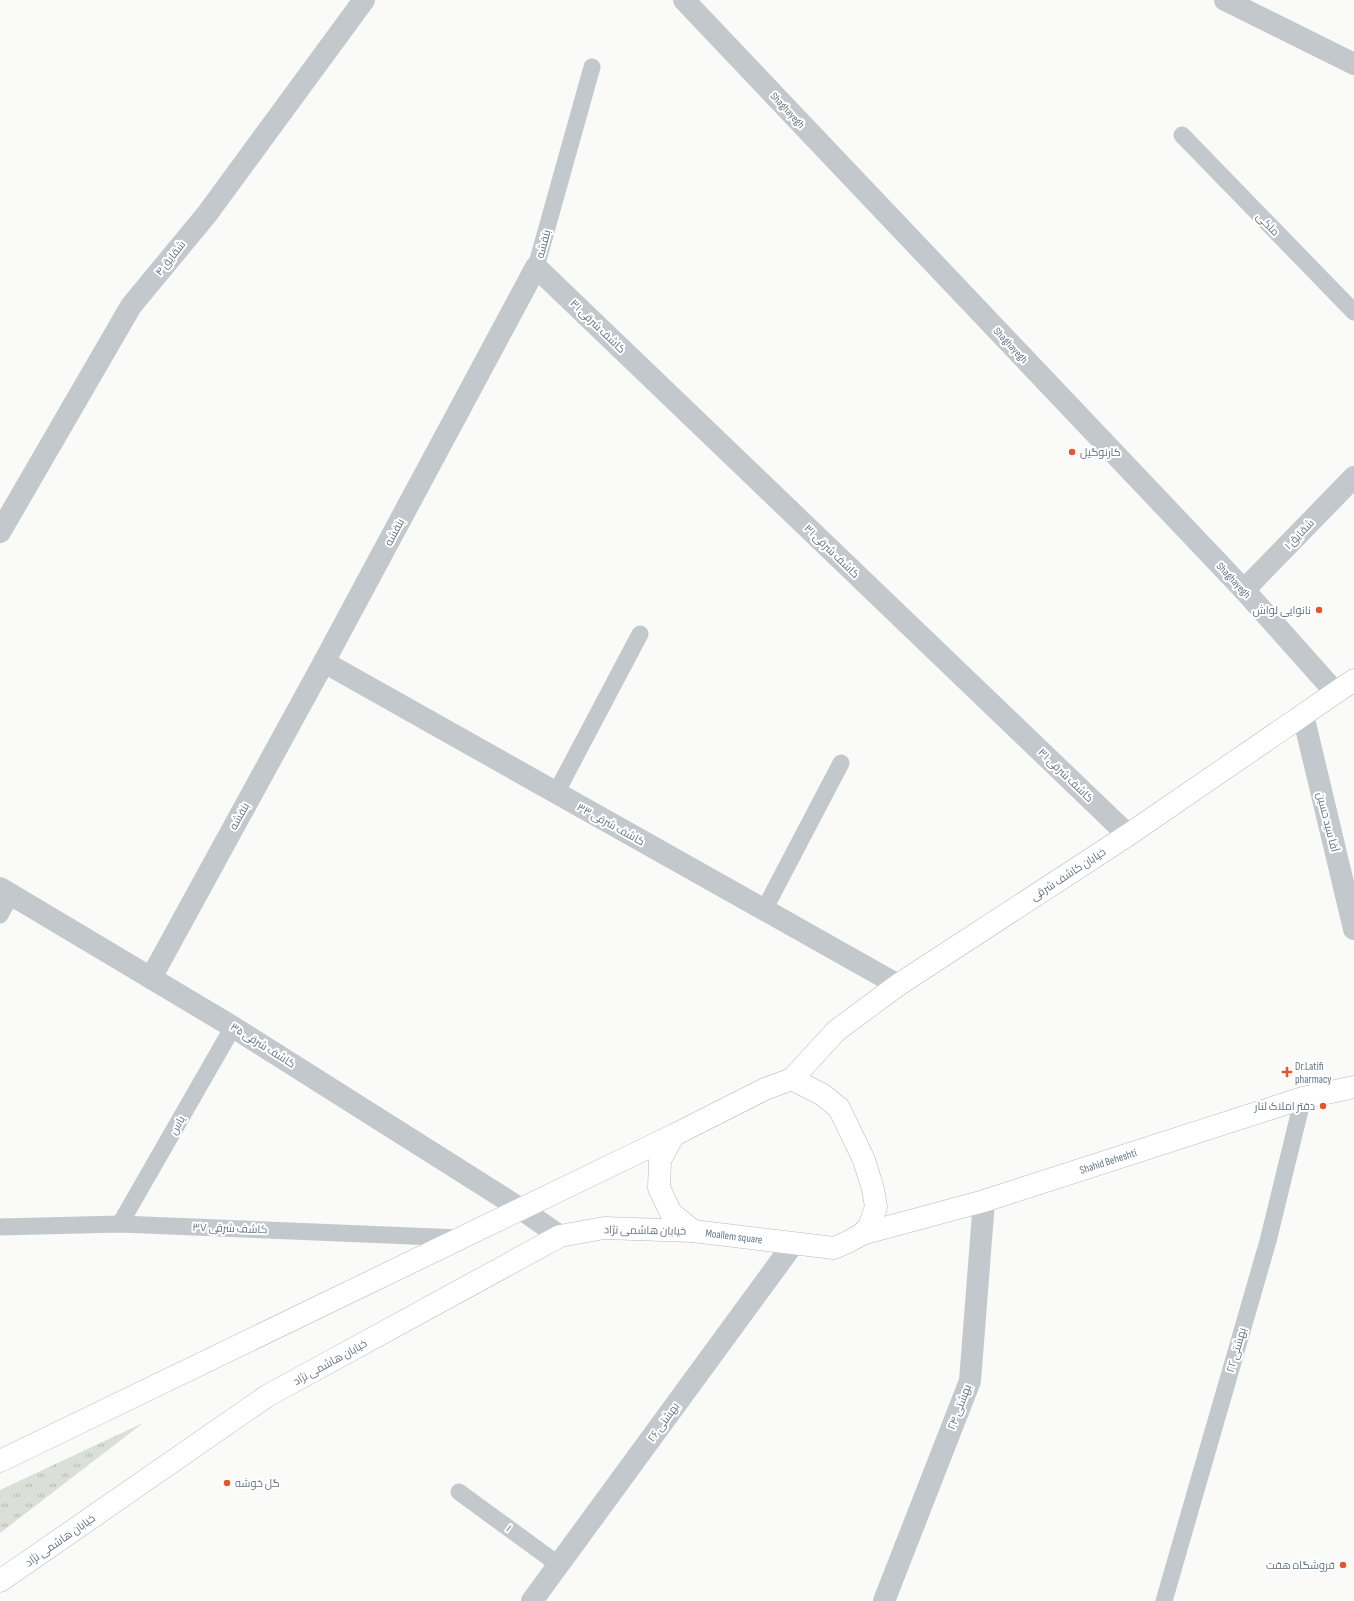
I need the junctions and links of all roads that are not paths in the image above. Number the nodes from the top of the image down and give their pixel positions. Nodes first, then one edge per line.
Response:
1 (364, 0) edge
2 (684, 0) edge
3 (1225, 0) edge
4 (1354, 64) edge
5 (592, 67) dead end
6 (1182, 135) dead end
7 (536, 267) junction
8 (1354, 312) edge
9 (1354, 477) edge
10 (0, 532) edge
11 (1244, 590) junction
12 (640, 634) dead end
13 (324, 662) junction
14 (1354, 680) edge
15 (1336, 692) junction
16 (1302, 715) junction
17 (841, 763) dead end
18 (556, 793) junction
19 (1128, 835) junction
20 (6, 892) edge
21 (764, 910) junction
22 (0, 915) edge
23 (1354, 929) edge
24 (151, 978) junction
25 (898, 985) junction
26 (233, 1027) junction
27 (792, 1079) junction
28 (1354, 1088) edge
29 (1302, 1098) junction
30 (674, 1134) junction
31 (984, 1201) junction
32 (521, 1209) junction
33 (120, 1224) junction
34 (0, 1227) edge
35 (693, 1231) junction
36 (862, 1234) junction
37 (560, 1236) junction
38 (460, 1238) junction
39 (794, 1243) junction
40 (0, 1461) edge
41 (459, 1492) dead end
42 (559, 1565) junction
43 (0, 1581) edge
44 (532, 1601) edge
45 (884, 1601) edge
46 (1164, 1601) edge

1 - 10 street, شقایق ۴
2 - 11 street, Shaghayegh
3 - 4 street
5 - 7 lane, بنفشه
6 - 8 lane, ملکی
7 - 13 street, بنفشه
7 - 19 street, کاشف شرقی ۳۱
9 - 11 street, شقایق ۱
11 - 15 street, Shaghayegh
12 - 18 lane
13 - 18 street, کاشف شرقی ۳۳
13 - 24 street, بنفشه
14 - 15 main road, خیابان کاشف شرقی
15 - 16 main road, خیابان کاشف شرقی
16 - 19 main road, خیابان کاشف شرقی
16 - 23 street, آقا سید حسین
17 - 21 lane
18 - 21 street, کاشف شرقی ۳۳
19 - 25 main road, خیابان کاشف شرقی
20 - 22 lane
20 - 24 street, کاشف شرقی ۳۵
21 - 25 street, کاشف شرقی ۳۳
24 - 26 street, کاشف شرقی ۳۵
25 - 27 main road, خیابان کاشف شرقی
26 - 32 street, کاشف شرقی ۳۵
26 - 33 lane, یاس
27 - 30 main road
27 - 36 main road, Moallem square
28 - 29 main road, Shahid Beheshti
29 - 31 main road, Shahid Beheshti
29 - 46 lane, بهشتی ۲۲
30 - 32 main road
30 - 35 main road, Moallem square
31 - 36 main road, Shahid Beheshti
31 - 45 street, بهشتی ۲۴
32 - 37 street, کاشف شرقی ۳۵
32 - 38 main road
33 - 34 lane, کاشف شرقی ۳۷
33 - 38 lane, کاشف شرقی ۳۷
35 - 37 main road, خیابان هاشمی نژاد
35 - 39 main road, Moallem square
36 - 39 main road, Moallem square
37 - 43 main road, خیابان هاشمی نژاد
38 - 40 main road
39 - 42 street, بهشتی ۲۶
41 - 42 lane, ۱
42 - 44 street, بهشتی ۲۶

